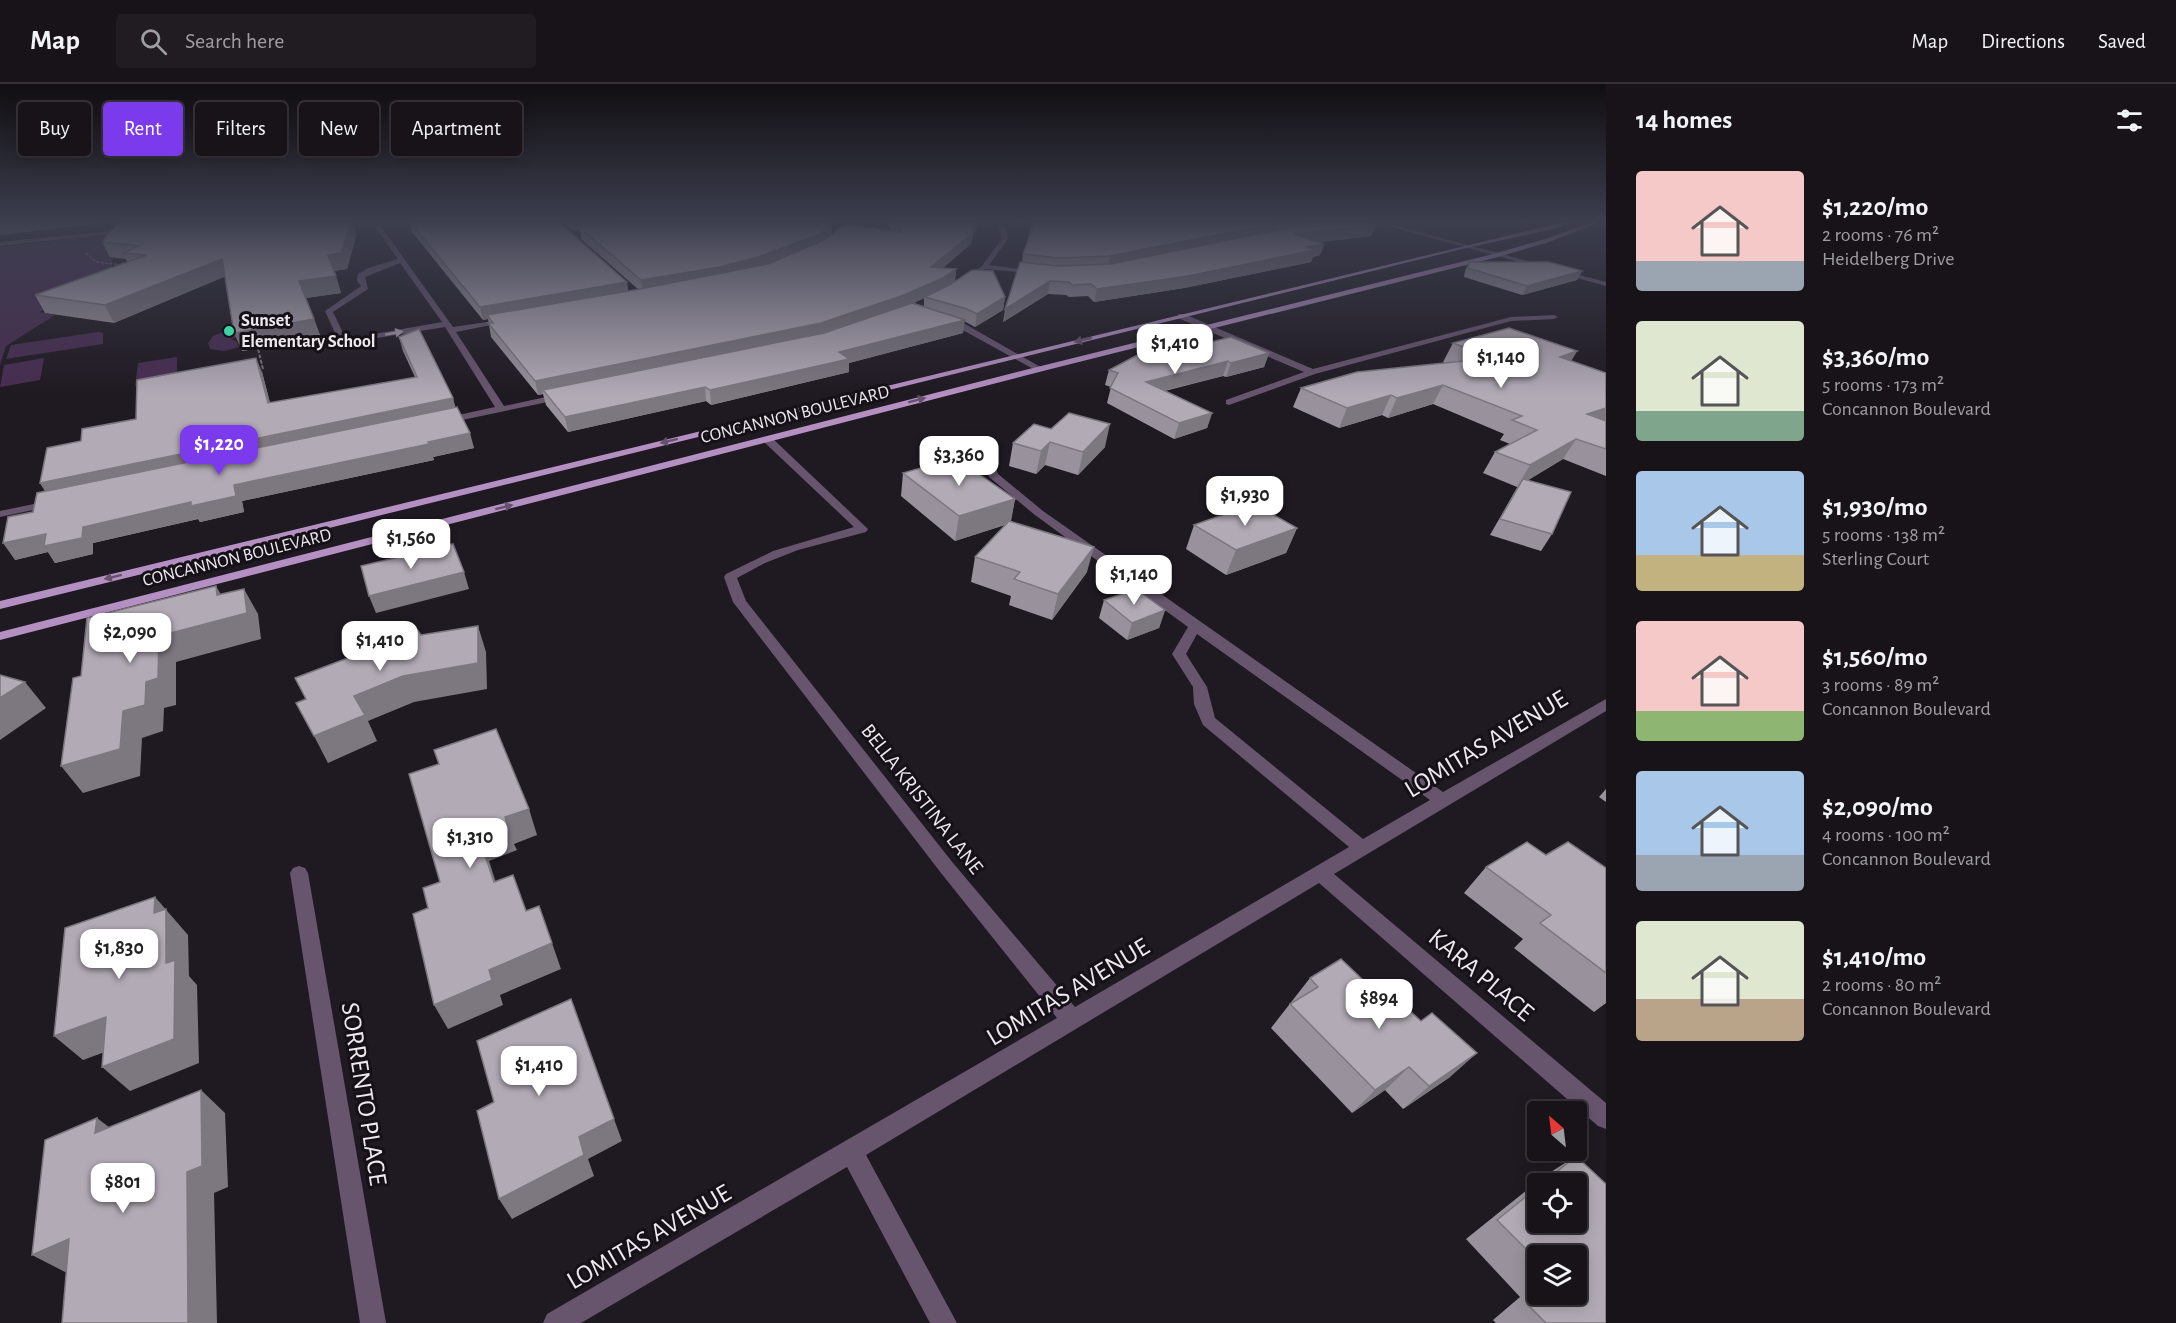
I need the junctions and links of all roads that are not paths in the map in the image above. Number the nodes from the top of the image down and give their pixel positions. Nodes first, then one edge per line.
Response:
1 (361, 280) edge
2 (416, 280) edge
3 (966, 280) edge
4 (1328, 280) edge
5 (1395, 280) edge
6 (1591, 280) edge
7 (1606, 284) edge
8 (954, 288) edge
9 (1181, 316) junction
10 (932, 317) edge
11 (1554, 317) dead end
12 (515, 319) edge
13 (448, 327) junction
14 (1209, 328) junction
15 (1016, 356) junction
16 (1040, 369) junction
17 (1312, 372) junction
18 (571, 394) edge
19 (1229, 402) dead end
20 (501, 409) junction
21 (432, 424) edge
22 (767, 439) junction
23 (991, 467) dead end
24 (58, 502) edge
25 (0, 514) edge
26 (0, 605) edge
27 (1195, 626) junction
28 (0, 636) edge
29 (1606, 704) edge
30 (1443, 801) junction
31 (1363, 849) junction
32 (299, 873) dead end
33 (1321, 874) junction
34 (1072, 1020) junction
35 (1606, 1118) edge
36 (851, 1151) junction
37 (373, 1323) edge
38 (556, 1323) edge
39 (944, 1323) edge

1 -> 13 street
2 - 13 street
3 - 8 street
4 - 9 main road, CONCANNON BOULEVARD
5 - 14 main road, CONCANNON BOULEVARD
6 - 7 street
9 - 14 street
9 -> 15 main road, CONCANNON BOULEVARD
10 - 15 street
11 - 17 street
12 - 13 street
13 - 20 street
14 - 16 main road, CONCANNON BOULEVARD
14 - 17 street
15 - 16 street
15 -> 26 main road, CONCANNON BOULEVARD
22 -> 16 main road, CONCANNON BOULEVARD
17 - 19 street
18 - 20 street
20 - 21 street
28 -> 22 main road, CONCANNON BOULEVARD
22 - 34 street, BELLA KRISTINA LANE
23 - 27 street
24 - 25 street
27 - 30 street
27 - 31 street
29 - 30 street, LOMITAS AVENUE
30 - 31 street, LOMITAS AVENUE
31 - 33 street, LOMITAS AVENUE
32 - 37 street, SORRENTO PLACE
33 - 34 street, LOMITAS AVENUE
33 - 35 street, KARA PLACE
34 - 36 street, LOMITAS AVENUE
36 - 38 street, LOMITAS AVENUE
36 - 39 street

